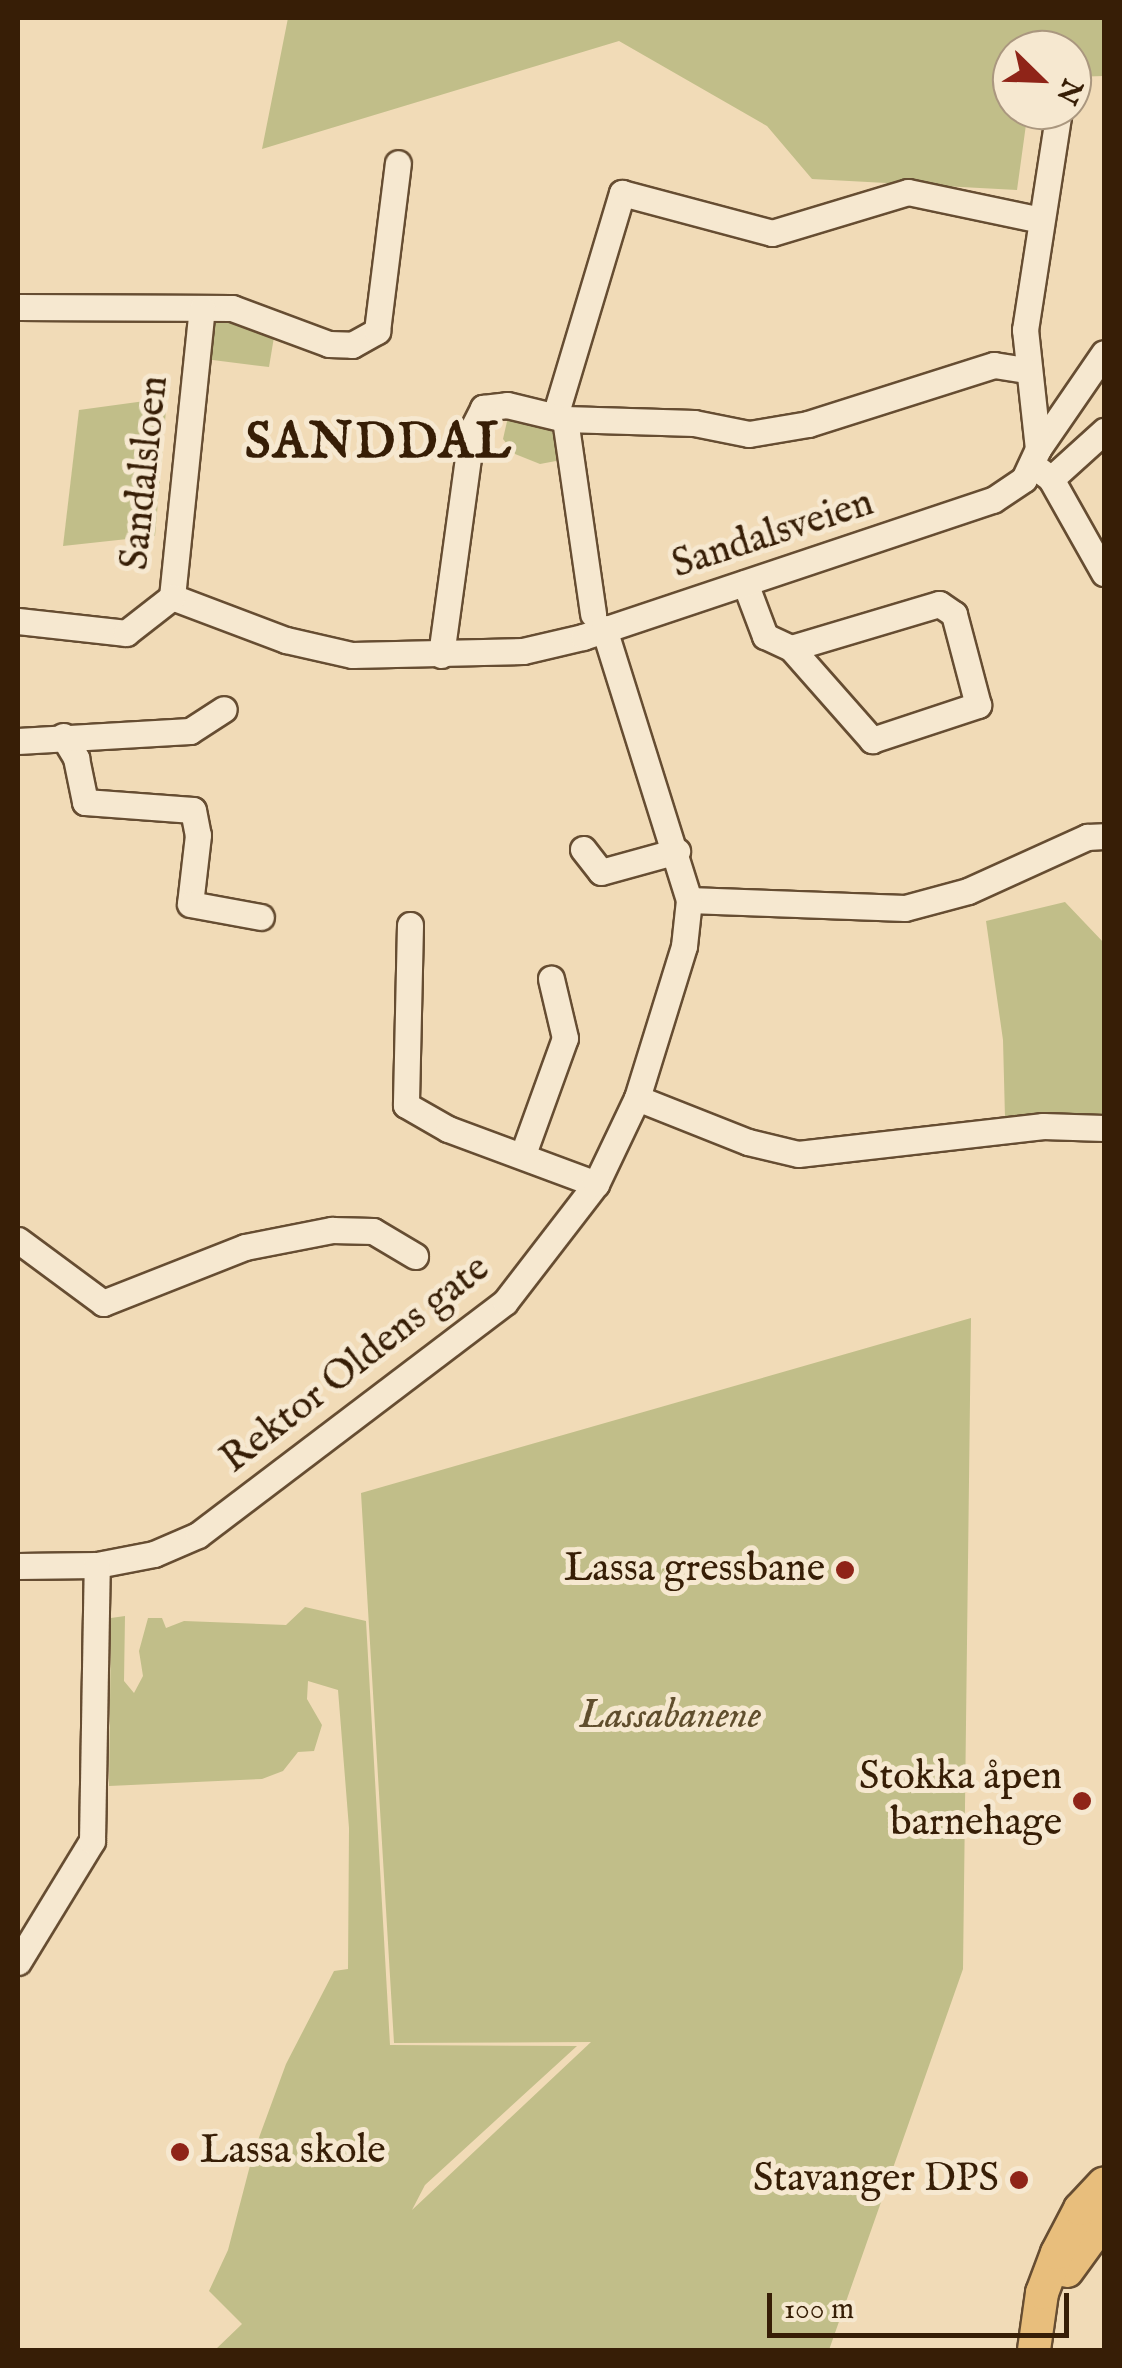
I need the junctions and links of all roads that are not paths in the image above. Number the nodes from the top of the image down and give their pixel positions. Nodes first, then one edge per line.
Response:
1 (1056, 130) edge
2 (398, 163) dead end
3 (1041, 220) junction
4 (18, 307) edge
5 (202, 309) junction
6 (1104, 353) edge
7 (1026, 370) junction
8 (560, 417) junction
9 (1104, 431) edge
10 (1041, 465) junction
11 (1104, 573) edge
12 (746, 584) junction
13 (172, 597) junction
14 (18, 621) edge
15 (598, 621) junction
16 (791, 648) junction
17 (441, 655) junction
18 (224, 709) dead end
19 (63, 736) junction
20 (18, 741) edge
21 (1104, 836) edge
22 (583, 849) dead end
23 (677, 851) junction
24 (689, 900) junction
25 (261, 916) dead end
26 (410, 925) dead end
27 (551, 980) dead end
28 (637, 1098) junction
29 (1104, 1128) edge
30 (522, 1154) junction
31 (596, 1184) junction
32 (18, 1240) edge
33 (416, 1256) dead end
34 (18, 1566) edge
35 (97, 1566) junction
36 (18, 1962) edge
37 (1104, 2182) edge
38 (1104, 2220) edge
39 (1036, 2340) edge

1 - 3 street
2 - 5 street
3 - 7 street
3 - 8 street
4 - 5 street
5 - 13 street, Sandalsloen
6 - 10 street
7 - 8 street
7 - 10 street
8 - 15 street, Rektor Oldens gate
8 - 17 street
9 - 10 street
10 - 11 street
10 - 12 street, Sandalsveien
12 - 15 street, Sandalsveien
12 - 16 street
13 - 14 street, Sandalsloen
13 - 17 street, Sandalsveien
15 - 17 street, Sandalsveien
15 - 23 street, Rektor Oldens gate
16 - 16 street
18 - 19 street
19 - 20 street
19 - 25 street
21 - 24 street
22 - 23 street
23 - 24 street, Rektor Oldens gate
24 - 28 street, Rektor Oldens gate
26 - 30 street
27 - 30 street
28 - 29 street
28 - 31 street, Rektor Oldens gate
30 - 31 street
31 - 35 street, Rektor Oldens gate
32 - 33 street
34 - 35 street, Rektor Oldens gate
35 - 36 street
37 - 39 main road
38 - 39 main road

